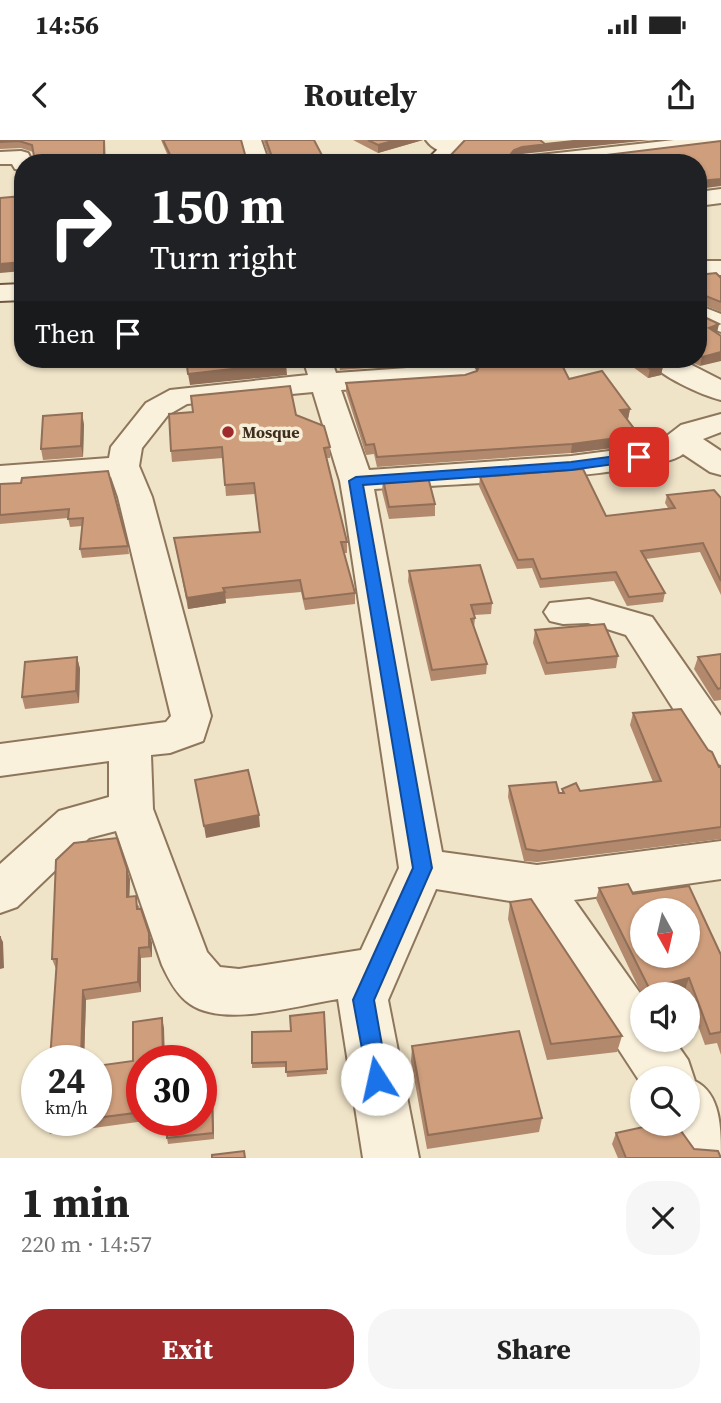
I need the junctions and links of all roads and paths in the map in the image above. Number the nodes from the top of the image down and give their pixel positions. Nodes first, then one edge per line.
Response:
1 (721, 141) edge
2 (603, 154) edge
3 (676, 368) edge
4 (320, 371) edge
5 (464, 373) edge
6 (721, 391) edge
7 (721, 423) edge
8 (681, 438) junction
9 (721, 465) edge
10 (123, 466) junction
11 (0, 477) edge
12 (356, 481) junction
13 (563, 612) dead end
14 (130, 743) junction
15 (721, 749) edge
16 (0, 760) edge
17 (131, 809) junction
18 (721, 860) edge
19 (422, 868) junction
20 (537, 885) junction
21 (0, 893) edge
22 (377, 970) junction
23 (630, 1020) edge
24 (700, 1122) edge
25 (721, 1153) edge
26 (391, 1158) edge

1 - 2 street
3 - 6 street
4 - 5 street
4 - 10 street
4 - 12 street
7 - 8 street
8 - 9 street
8 - 12 street
10 - 11 street
10 - 14 street
12 - 19 street
13 - 15 street
14 - 16 street
14 - 17 street
17 - 21 street
17 - 22 street
18 - 20 street
19 - 20 street
19 - 22 street
20 - 23 street
22 - 26 street
24 - 25 street

